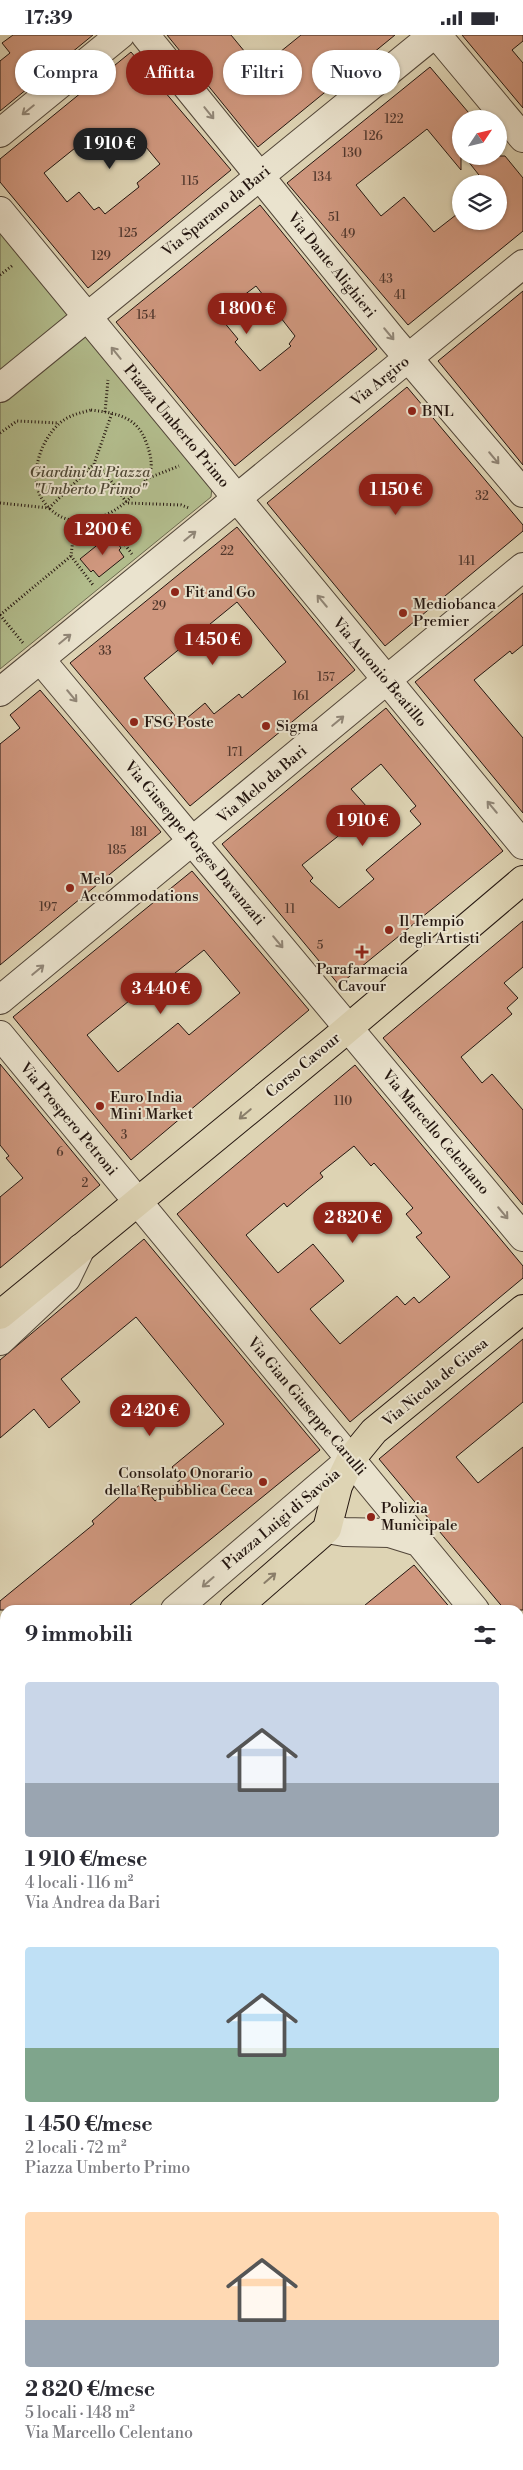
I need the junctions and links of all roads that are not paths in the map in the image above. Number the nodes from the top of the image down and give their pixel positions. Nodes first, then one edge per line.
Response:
1 (120, 35) edge
2 (144, 35) edge
3 (433, 35) edge
4 (437, 35) edge
5 (0, 133) edge
6 (523, 138) edge
7 (260, 176) junction
8 (0, 211) edge
9 (523, 264) edge
10 (87, 317) junction
11 (408, 357) junction
12 (0, 388) edge
13 (523, 493) edge
14 (236, 498) junction
15 (523, 567) edge
16 (32, 651) junction
17 (387, 680) junction
18 (0, 692) edge
19 (193, 841) junction
20 (523, 845) edge
21 (523, 880) edge
22 (0, 1000) edge
23 (349, 1027) junction
24 (0, 1035) edge
25 (138, 1202) junction
26 (523, 1237) edge
27 (81, 1248) junction
28 (523, 1309) edge
29 (0, 1315) edge
30 (0, 1341) edge
31 (351, 1459) junction
32 (327, 1529) junction
33 (418, 1542) junction
34 (181, 1605) edge
35 (240, 1605) edge
36 (471, 1605) edge

1 -> 5 street
2 -> 7 street, Via Dante Alighieri
3 - 7 street, Via Sparano da Bari
4 - 6 street
7 - 10 street, Via Sparano da Bari
7 -> 11 street, Via Dante Alighieri
8 - 10 street, Piazza Umberto Primo
9 - 11 street, Via Argiro
10 - 12 street, Via Sparano da Bari
14 -> 10 street, Piazza Umberto Primo
11 -> 13 street, Via Dante Alighieri
11 - 14 street, Via Argiro
16 -> 14 street, Piazza Umberto Primo
17 -> 14 street, Via Antonio Beatillo
15 - 17 street, Via Melo da Bari
16 - 18 street, Piazza Umberto Primo
16 -> 19 street, Via Giuseppe Forges Davanzati
19 -> 17 street, Via Melo da Bari
20 -> 17 street, Via Antonio Beatillo
22 -> 19 street, Via Melo da Bari
19 -> 23 street, Via Giuseppe Forges Davanzati
21 - 23 main road, Corso Cavour
23 -> 25 main road, Corso Cavour
23 -> 26 street, Via Marcello Celentano
24 - 25 street, Via Prospero Petroni
25 - 27 main road, Corso Cavour
25 - 31 street, Via Gian Giuseppe Carulli
27 - 29 main road, Corso Cavour
27 - 30 street, Corso Cavour
28 - 31 main road, Via Nicola de Giosa
31 - 32 main road, Piazza Luigi di Savoia
31 - 33 street, Via Gian Giuseppe Carulli
31 -> 34 street, Piazza Luigi di Savoia
32 - 33 street
35 -> 32 main road
33 - 36 street, Via Gian Giuseppe Carulli

